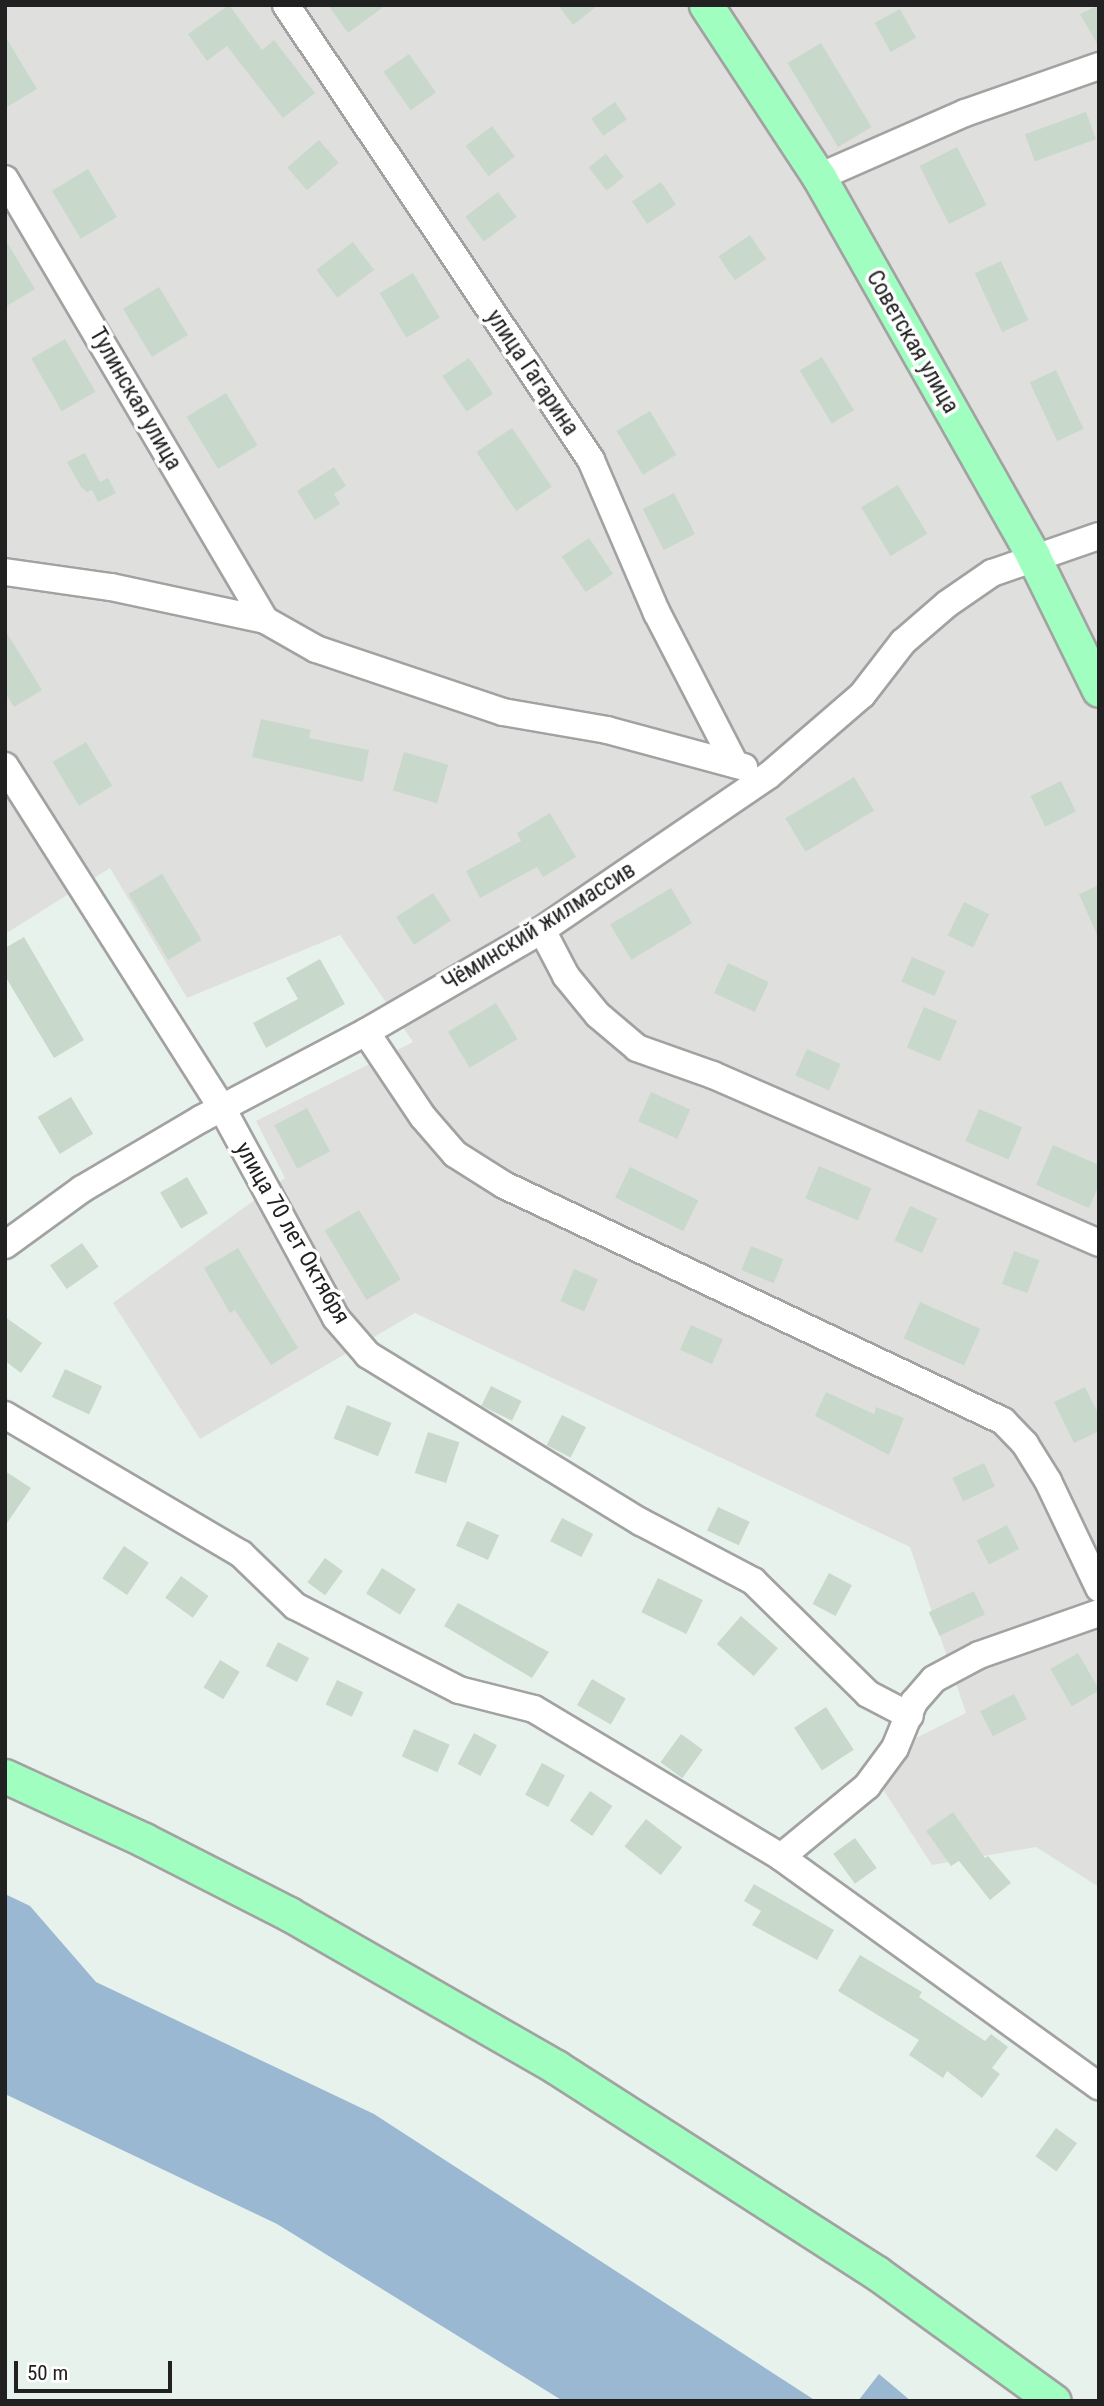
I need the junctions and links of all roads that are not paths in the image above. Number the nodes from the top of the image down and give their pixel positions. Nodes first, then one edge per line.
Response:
1 (286, 5) edge
2 (706, 5) edge
3 (1099, 66) edge
4 (819, 177) junction
5 (5, 179) edge
6 (1099, 536) edge
7 (1033, 556) junction
8 (5, 572) edge
9 (265, 620) junction
10 (1099, 690) edge
11 (735, 764) junction
12 (5, 766) edge
13 (768, 776) junction
14 (542, 930) junction
15 (366, 1032) junction
16 (222, 1108) junction
17 (1099, 1243) edge
18 (5, 1245) edge
19 (5, 1415) edge
20 (1099, 1588) edge
21 (1099, 1613) edge
22 (910, 1716) junction
23 (5, 1776) edge
24 (781, 1857) junction
25 (1099, 2086) edge
26 (1054, 2401) edge

1 - 11 street, улица Гагарина
2 - 4 main road, Советская улица
3 - 4 street
4 - 7 main road, Советская улица
5 - 9 street, Тулинская улица
6 - 7 street, Чёминский жилмассив
7 - 10 main road, Советская улица
7 - 13 street, Чёминский жилмассив
8 - 9 street
9 - 11 street
11 - 13 street
12 - 16 street, улица 70 лет Октября
13 - 14 street, Чёминский жилмассив
14 - 15 street, Чёминский жилмассив
14 - 17 street
15 - 16 street, Чёминский жилмассив
15 - 20 street
16 - 18 street, Чёминский жилмассив
16 - 22 street, улица 70 лет Октября
19 - 24 street
21 - 22 street
22 - 24 street
23 - 26 main road
24 - 25 street

